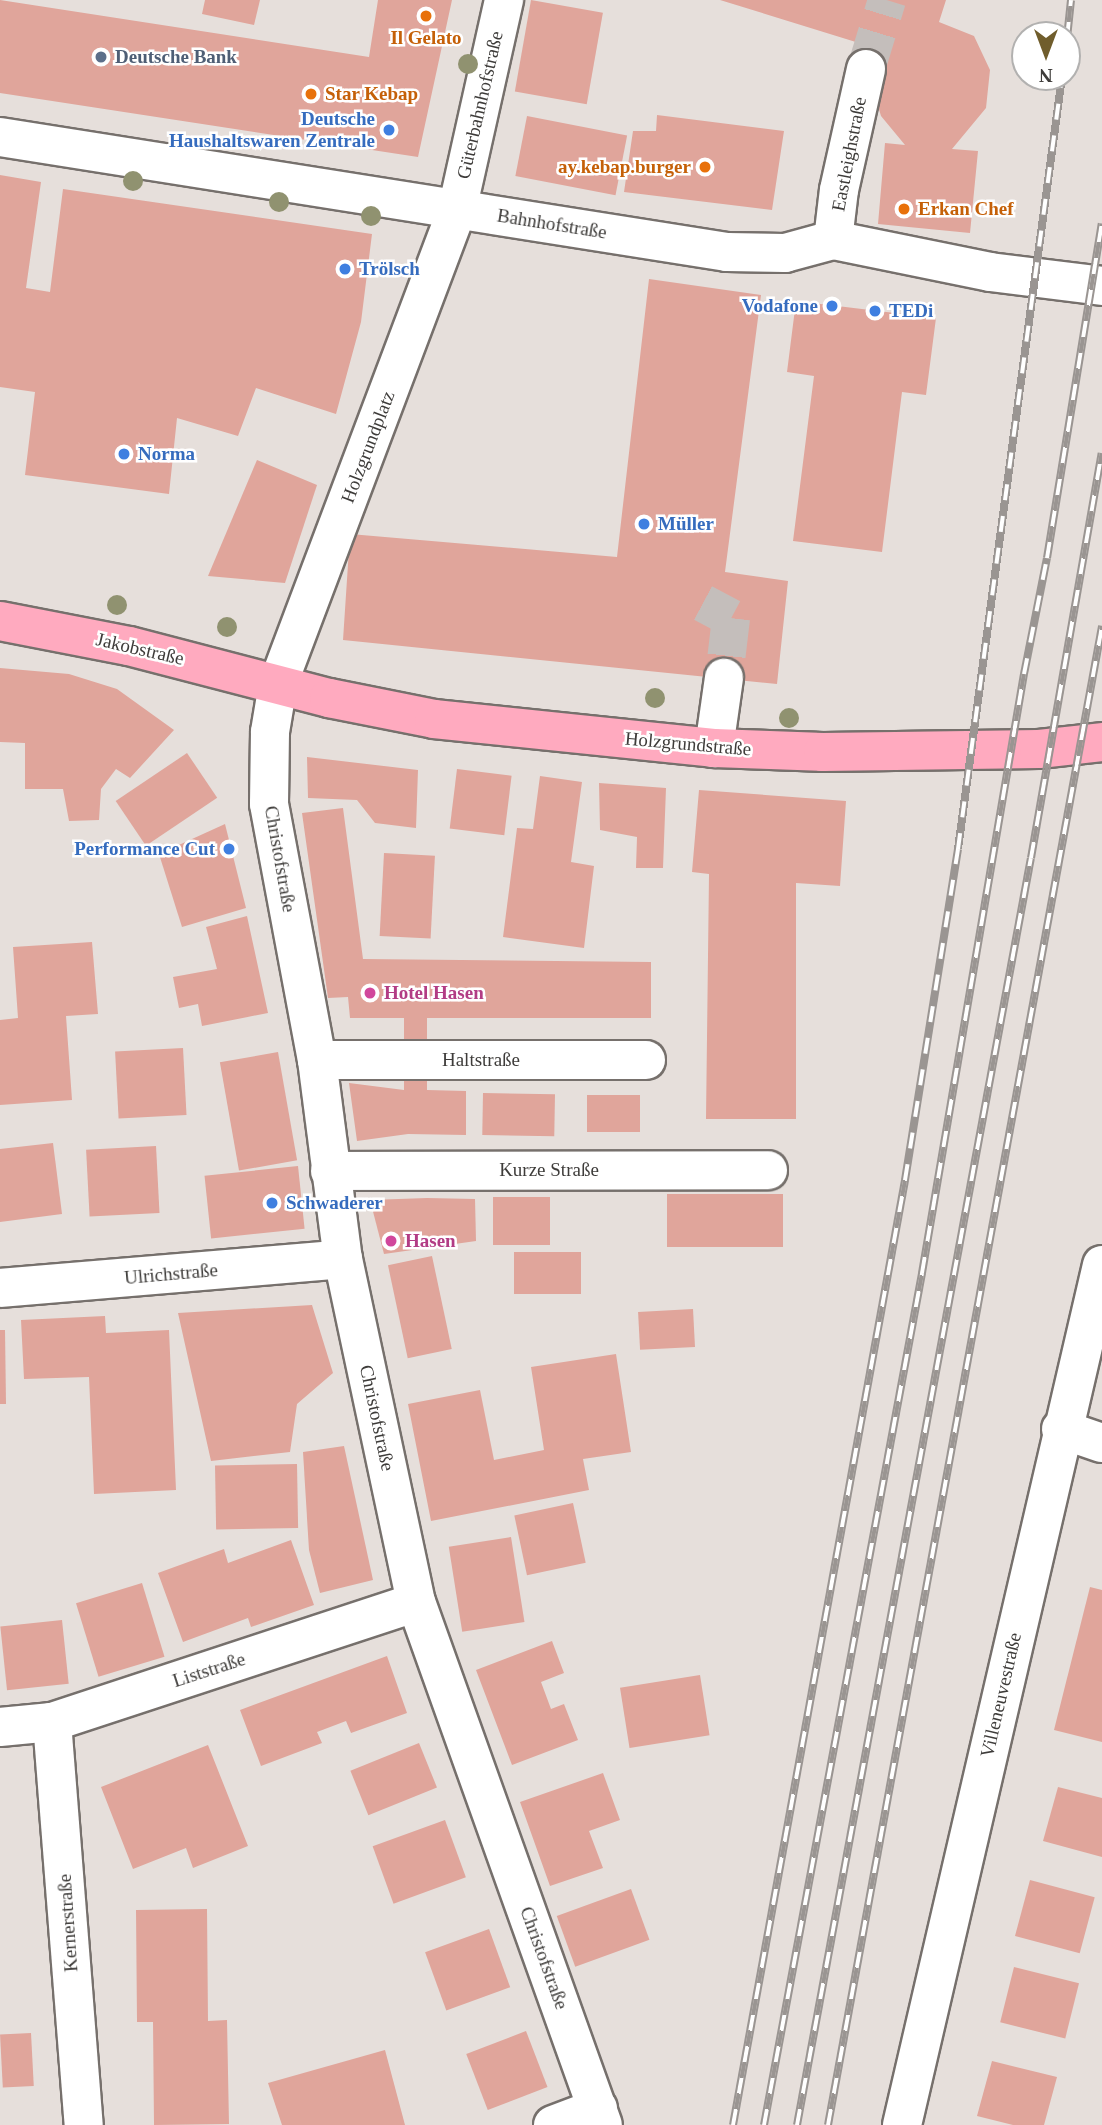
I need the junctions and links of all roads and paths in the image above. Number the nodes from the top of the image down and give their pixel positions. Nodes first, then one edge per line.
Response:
1 (504, 0) edge
2 (866, 69) tunnel mouth
3 (0, 137) edge
4 (457, 210) junction
5 (833, 240) junction
6 (1102, 286) edge
7 (0, 621) edge
8 (724, 678) tunnel mouth
9 (278, 684) junction
10 (1102, 742) edge
11 (714, 748) junction
12 (317, 1060) junction
13 (646, 1060) dead end
14 (768, 1170) dead end
15 (330, 1171) junction
16 (342, 1259) junction
17 (1102, 1265) edge
18 (0, 1288) edge
19 (1062, 1429) junction
20 (1102, 1443) edge
21 (416, 1602) junction
22 (52, 1721) junction
23 (0, 1727) edge
24 (600, 2117) edge
25 (84, 2125) edge
26 (553, 2125) edge
27 (902, 2125) edge

1 - 4 street, Güterbahnhofstraße
2 - 5 street, Eastleighstraße
3 - 4 street, Bahnhofstraße
4 - 5 street, Bahnhofstraße
4 - 9 street, Holzgrundplatz
5 - 6 street, Bahnhofstraße
7 - 9 main road, Jakobstraße
8 - 11 street
9 - 11 main road, Holzgrundstraße
9 - 12 street, Christofstraße
10 - 11 main road, Holzgrundstraße
12 - 13 street, Haltstraße
12 - 15 street, Christofstraße
14 - 15 street, Kurze Straße
15 - 16 street, Christofstraße
16 - 18 street, Ulrichstraße
16 - 21 street, Christofstraße
17 - 19 street, Villeneuvestraße
19 - 20 street
19 - 27 street, Villeneuvestraße
21 - 22 street, Liststraße
21 - 24 street, Christofstraße
22 - 23 street, Liststraße
22 - 25 street, Kernerstraße
24 - 26 street

